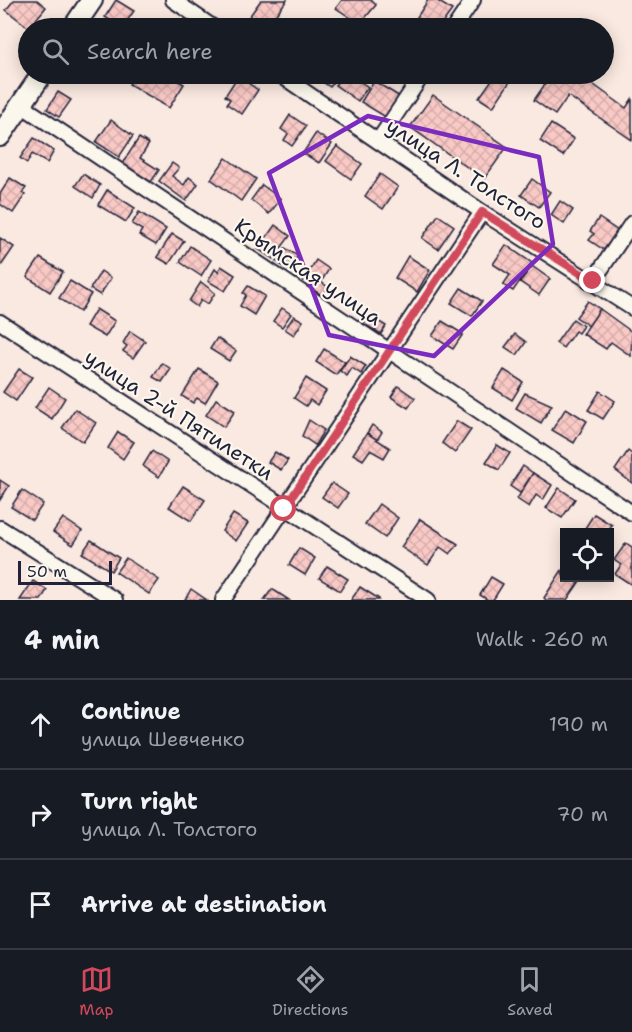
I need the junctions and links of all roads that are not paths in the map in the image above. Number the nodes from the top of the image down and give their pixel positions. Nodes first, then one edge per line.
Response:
1 (92, 0) edge
2 (173, 0) edge
3 (473, 0) edge
4 (80, 18) edge
5 (199, 18) edge
6 (460, 18) edge
7 (35, 84) edge
8 (294, 84) edge
9 (416, 84) edge
10 (21, 105) junction
11 (0, 136) edge
12 (378, 141) junction
13 (482, 212) junction
14 (632, 223) edge
15 (593, 281) junction
16 (632, 308) edge
17 (0, 322) edge
18 (389, 351) junction
19 (284, 509) junction
20 (632, 513) edge
21 (0, 528) edge
22 (115, 600) edge
23 (223, 600) edge
24 (428, 600) edge

1 - 4 main road
2 - 5 street
3 - 6 street
7 - 10 main road
8 - 12 street, улица Л. Толстого
9 - 12 street
10 - 11 main road
10 - 18 street, Крымская улица
12 - 13 street, улица Л. Толстого
13 - 15 street, улица Л. Толстого
13 - 18 street
14 - 15 street
15 - 16 street, улица Л. Толстого
17 - 19 street, улица 2-й Пятилетки
18 - 19 street
18 - 20 street, Крымская улица
19 - 23 street
19 - 24 street, улица 2-й Пятилетки
21 - 22 street

